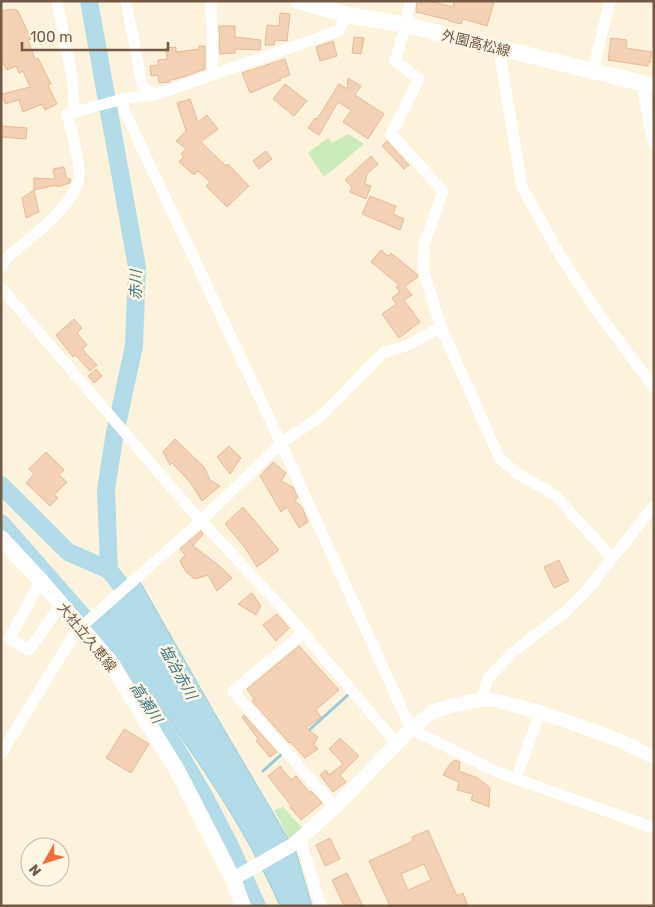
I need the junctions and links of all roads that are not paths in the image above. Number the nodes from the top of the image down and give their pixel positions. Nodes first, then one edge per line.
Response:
1 (57, 1) edge
2 (126, 1) edge
3 (211, 1) edge
4 (298, 1) edge
5 (410, 1) edge
6 (610, 1) edge
7 (348, 15) junction
8 (406, 25) junction
9 (498, 49) junction
10 (593, 70) junction
11 (212, 75) junction
12 (648, 85) edge
13 (155, 95) junction
14 (123, 99) junction
15 (74, 113) junction
16 (654, 143) edge
17 (1, 267) edge
18 (1, 288) edge
19 (441, 327) junction
20 (654, 388) edge
21 (281, 443) junction
22 (654, 506) edge
23 (201, 521) junction
24 (1, 538) edge
25 (612, 558) junction
26 (41, 581) junction
27 (60, 604) junction
28 (80, 627) junction
29 (303, 633) junction
30 (482, 700) junction
31 (540, 712) junction
32 (412, 729) junction
33 (397, 744) junction
34 (1, 754) edge
35 (654, 757) edge
36 (516, 779) junction
37 (335, 807) junction
38 (654, 828) edge
39 (297, 841) junction
40 (233, 880) junction
41 (243, 906) edge
42 (320, 906) edge

1 - 15 street
2 - 13 street
3 - 11 street
4 - 7 main road, 外園高松線
5 - 8 street
6 - 10 street
7 - 8 main road, 外園高松線
7 - 11 street
8 - 9 main road, 外園高松線
8 - 19 street
9 - 10 main road, 外園高松線
9 - 20 street
10 - 12 main road, 外園高松線
11 - 13 street
12 - 16 street
13 - 14 street
14 - 15 street
14 - 21 street
15 - 17 street
18 - 23 street
19 - 21 street
19 - 25 street
21 - 23 street
21 - 32 street
22 - 25 street
23 - 28 street
23 - 29 street
24 - 26 main road, 大社立久恵線
25 - 30 street
26 - 27 main road, 大社立久恵線
26 - 27 street
27 - 28 main road, 大社立久恵線
28 - 34 street
28 - 40 main road, 大社立久恵線
29 - 33 street
29 - 37 street
30 - 31 street
30 - 32 street
31 - 35 street
31 - 36 street
32 - 33 street
32 - 36 street
33 - 37 street
36 - 38 street
37 - 39 street
39 - 40 street
39 - 42 street
40 - 41 main road, 大社立久恵線

